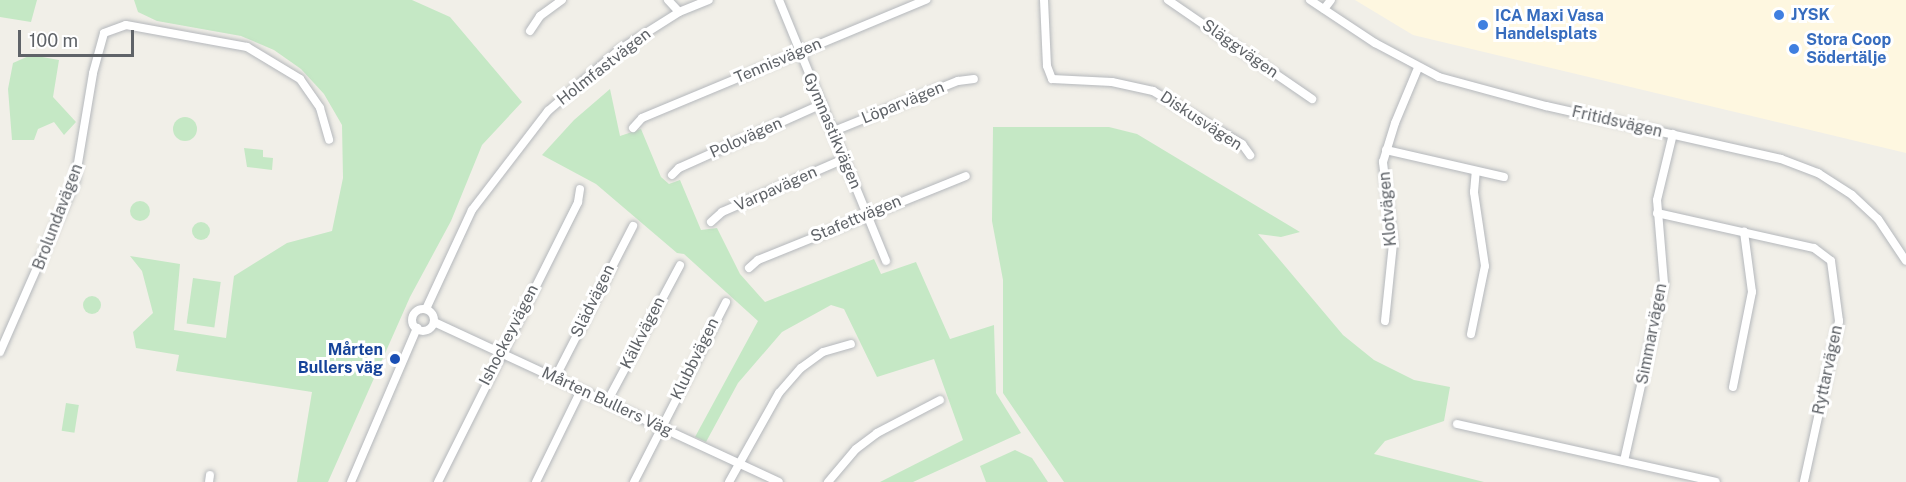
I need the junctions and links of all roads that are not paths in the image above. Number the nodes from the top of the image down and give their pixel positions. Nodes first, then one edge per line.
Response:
1 (561, 0) edge
2 (668, 0) edge
3 (710, 0) edge
4 (779, 0) edge
5 (926, 0) edge
6 (1044, 0) edge
7 (1168, 0) edge
8 (1310, 0) edge
9 (1331, 0) edge
10 (1324, 9) junction
11 (679, 12) junction
12 (530, 31) dead end
13 (798, 51) junction
14 (1418, 68) junction
15 (974, 78) dead end
16 (1312, 99) dead end
17 (822, 104) junction
18 (633, 128) dead end
19 (834, 131) junction
20 (1672, 134) junction
21 (328, 140) dead end
22 (1386, 150) junction
23 (1250, 155) dead end
24 (844, 159) junction
25 (1476, 171) junction
26 (672, 175) dead end
27 (966, 176) dead end
28 (1504, 177) dead end
29 (580, 189) dead end
30 (1657, 213) junction
31 (868, 214) junction
32 (711, 222) dead end
33 (633, 226) dead end
34 (1744, 232) junction
35 (886, 261) dead end
36 (1906, 261) edge
37 (680, 265) dead end
38 (749, 268) dead end
39 (726, 302) dead end
40 (426, 309) junction
41 (1385, 321) dead end
42 (434, 322) junction
43 (417, 328) junction
44 (1471, 334) dead end
45 (851, 344) dead end
46 (0, 352) edge
47 (499, 352) junction
48 (555, 378) junction
49 (1733, 387) dead end
50 (581, 390) junction
51 (940, 400) dead end
52 (607, 402) junction
53 (1457, 424) dead end
54 (661, 427) junction
55 (1624, 461) junction
56 (738, 463) junction
57 (351, 482) edge
58 (438, 482) edge
59 (537, 482) edge
60 (634, 482) edge
61 (729, 482) edge
62 (779, 482) edge
63 (828, 482) edge
64 (1716, 482) edge
65 (1804, 482) edge

1 - 12 street
2 - 11 street
3 - 11 street, Holmfastvägen
4 - 13 street, Gymnastikvägen
5 - 13 street, Tennisvägen
6 - 23 street, Diskusvägen
7 - 16 street, Släggvägen
8 - 10 street, Fritidsvägen
9 - 10 street
10 - 14 street, Fritidsvägen
11 - 40 street, Holmfastvägen
13 - 17 street, Gymnastikvägen
13 - 18 street, Tennisvägen
14 - 20 street, Fritidsvägen
14 - 22 street, Klotvägen
15 - 19 street, Löparvägen
17 - 19 street, Gymnastikvägen
17 - 26 street, Polovägen
19 - 24 street, Gymnastikvägen
20 - 30 street, Simmarvägen
20 - 36 street, Fritidsvägen
21 - 46 street, Brolundavägen
22 - 25 street
22 - 41 street, Klotvägen
24 - 31 street, Gymnastikvägen
24 - 32 street, Varpavägen
25 - 28 street
25 - 44 street
27 - 31 street, Stafettvägen
29 - 47 street, Ishockeyvägen
30 - 34 street, Ryttarvägen
30 - 55 street, Simmarvägen
31 - 35 street, Gymnastikvägen
31 - 38 street, Stafettvägen
33 - 48 street, Slädvägen
34 - 49 street
34 - 65 street, Ryttarvägen
37 - 52 street, Kälkvägen
39 - 54 street, Klubbvägen
40 - 42 street
40 - 43 street, Holmfastvägen
42 - 43 street
42 - 47 street, Mårten Bullers Väg
43 - 57 street
45 - 56 street
47 - 48 street, Mårten Bullers Väg
47 - 58 street, Ishockeyvägen
48 - 50 street, Mårten Bullers Väg
50 - 52 street, Mårten Bullers Väg
50 - 59 street
51 - 63 street
52 - 54 street, Mårten Bullers Väg
53 - 55 street
54 - 56 street, Mårten Bullers Väg
54 - 60 street, Klubbvägen
55 - 64 street
56 - 61 street
56 - 62 street, Mårten Bullers Väg

